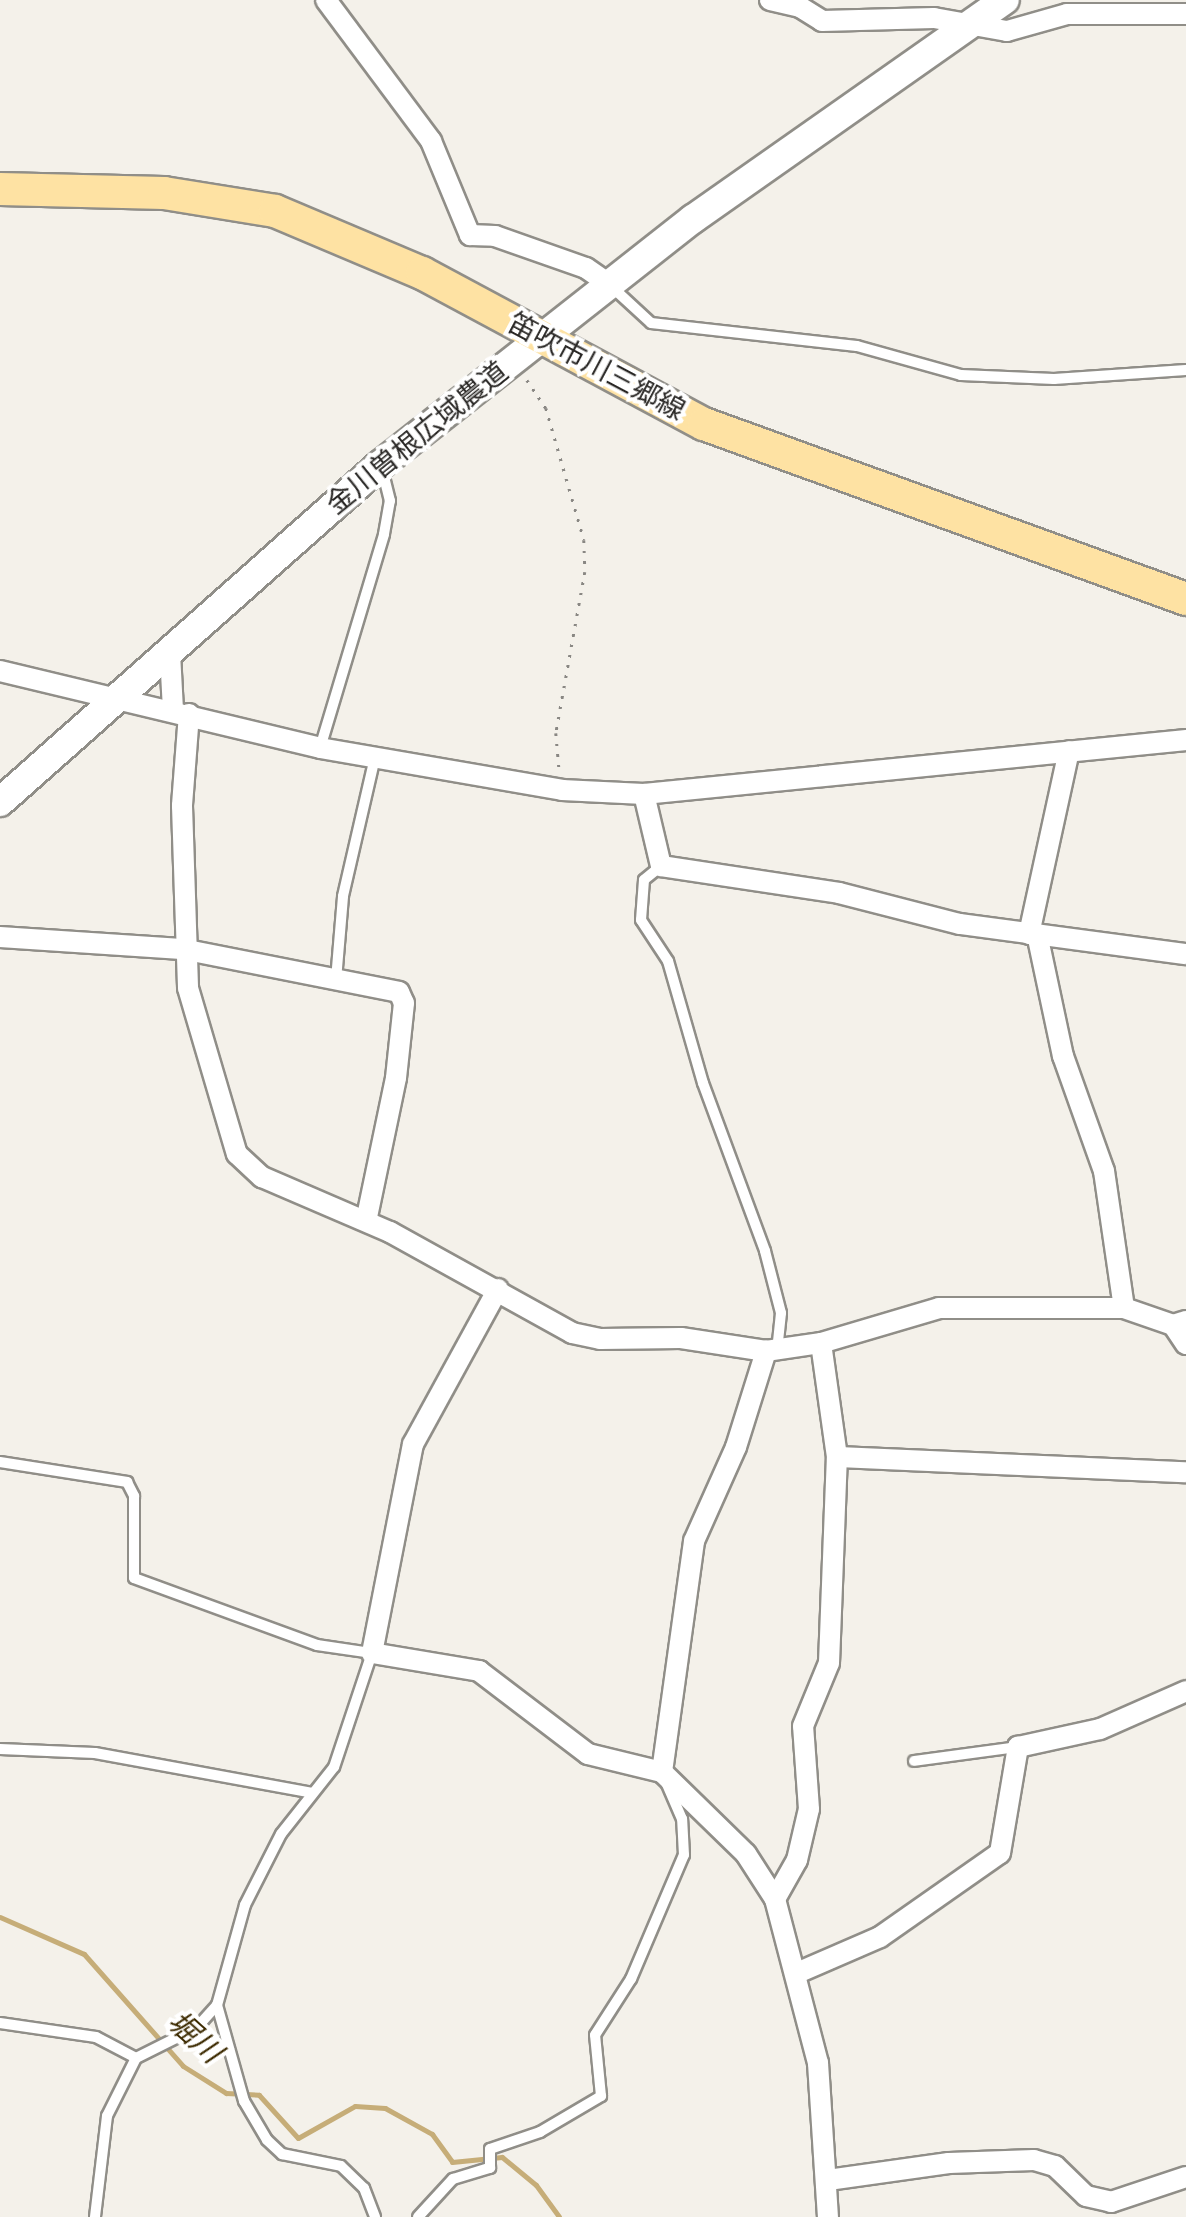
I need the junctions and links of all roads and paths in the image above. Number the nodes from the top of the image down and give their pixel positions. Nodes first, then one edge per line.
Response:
1 (326, 0) edge
2 (770, 0) edge
3 (1004, 0) edge
4 (1186, 14) edge
5 (967, 27) junction
6 (0, 189) edge
7 (609, 284) junction
8 (541, 341) junction
9 (514, 360) junction
10 (1186, 370) edge
11 (380, 466) junction
12 (1186, 600) edge
13 (170, 653) junction
14 (0, 671) edge
15 (119, 698) junction
16 (181, 712) junction
17 (1186, 740) edge
18 (320, 748) junction
19 (1069, 751) junction
20 (375, 758) junction
21 (562, 790) junction
22 (644, 794) junction
23 (0, 802) edge
24 (661, 866) junction
25 (1033, 934) junction
26 (0, 937) edge
27 (182, 949) junction
28 (1186, 954) edge
29 (336, 981) junction
30 (366, 1222) junction
31 (498, 1289) junction
32 (1124, 1308) junction
33 (1179, 1323) edge
34 (821, 1343) junction
35 (1186, 1344) edge
36 (771, 1350) junction
37 (837, 1457) junction
38 (0, 1462) edge
39 (1186, 1472) edge
40 (372, 1652) junction
41 (1186, 1691) edge
42 (1018, 1747) junction
43 (0, 1749) edge
44 (914, 1762) dead end
45 (662, 1772) junction
46 (312, 1793) junction
47 (774, 1899) junction
48 (797, 1973) junction
49 (217, 2005) junction
50 (0, 2023) edge
51 (136, 2058) junction
52 (1186, 2177) edge
53 (828, 2180) junction
54 (95, 2217) edge
55 (375, 2217) edge
56 (418, 2217) edge
57 (828, 2217) edge

1 - 7 street
2 - 5 street
3 - 5 street, 金川曽根広域農道
4 - 5 street
5 - 7 street, 金川曽根広域農道
6 - 8 main road, 笛吹市川三郷線
7 - 8 street, 金川曽根広域農道
7 - 10 lane
8 - 9 street, 金川曽根広域農道
8 - 12 main road, 笛吹市川三郷線
9 - 11 street, 金川曽根広域農道
9 - 21 path
11 - 13 street, 金川曽根広域農道
11 - 18 lane
13 - 15 street, 金川曽根広域農道
13 - 16 street
14 - 15 street
15 - 16 street
15 - 23 street, 金川曽根広域農道
16 - 18 street
16 - 27 street
17 - 19 street
18 - 20 street
19 - 22 street
19 - 25 street
20 - 21 street
20 - 29 lane
21 - 22 street
22 - 24 street
24 - 25 street
24 - 36 lane
25 - 28 street
25 - 32 street
26 - 27 street
27 - 29 street
27 - 30 street
29 - 30 street
30 - 31 street
31 - 36 street
31 - 40 street
32 - 33 street
32 - 34 street
33 - 35 street
34 - 36 street
34 - 37 street
36 - 45 street
37 - 39 street
37 - 47 street
38 - 40 lane
40 - 45 street
40 - 46 lane
41 - 42 street
42 - 44 lane
42 - 48 street
43 - 46 lane
45 - 47 street
45 - 56 lane
46 - 49 lane
47 - 48 street
48 - 53 street
49 - 51 lane
49 - 55 lane
50 - 51 lane
51 - 54 lane
52 - 53 street
53 - 57 street

